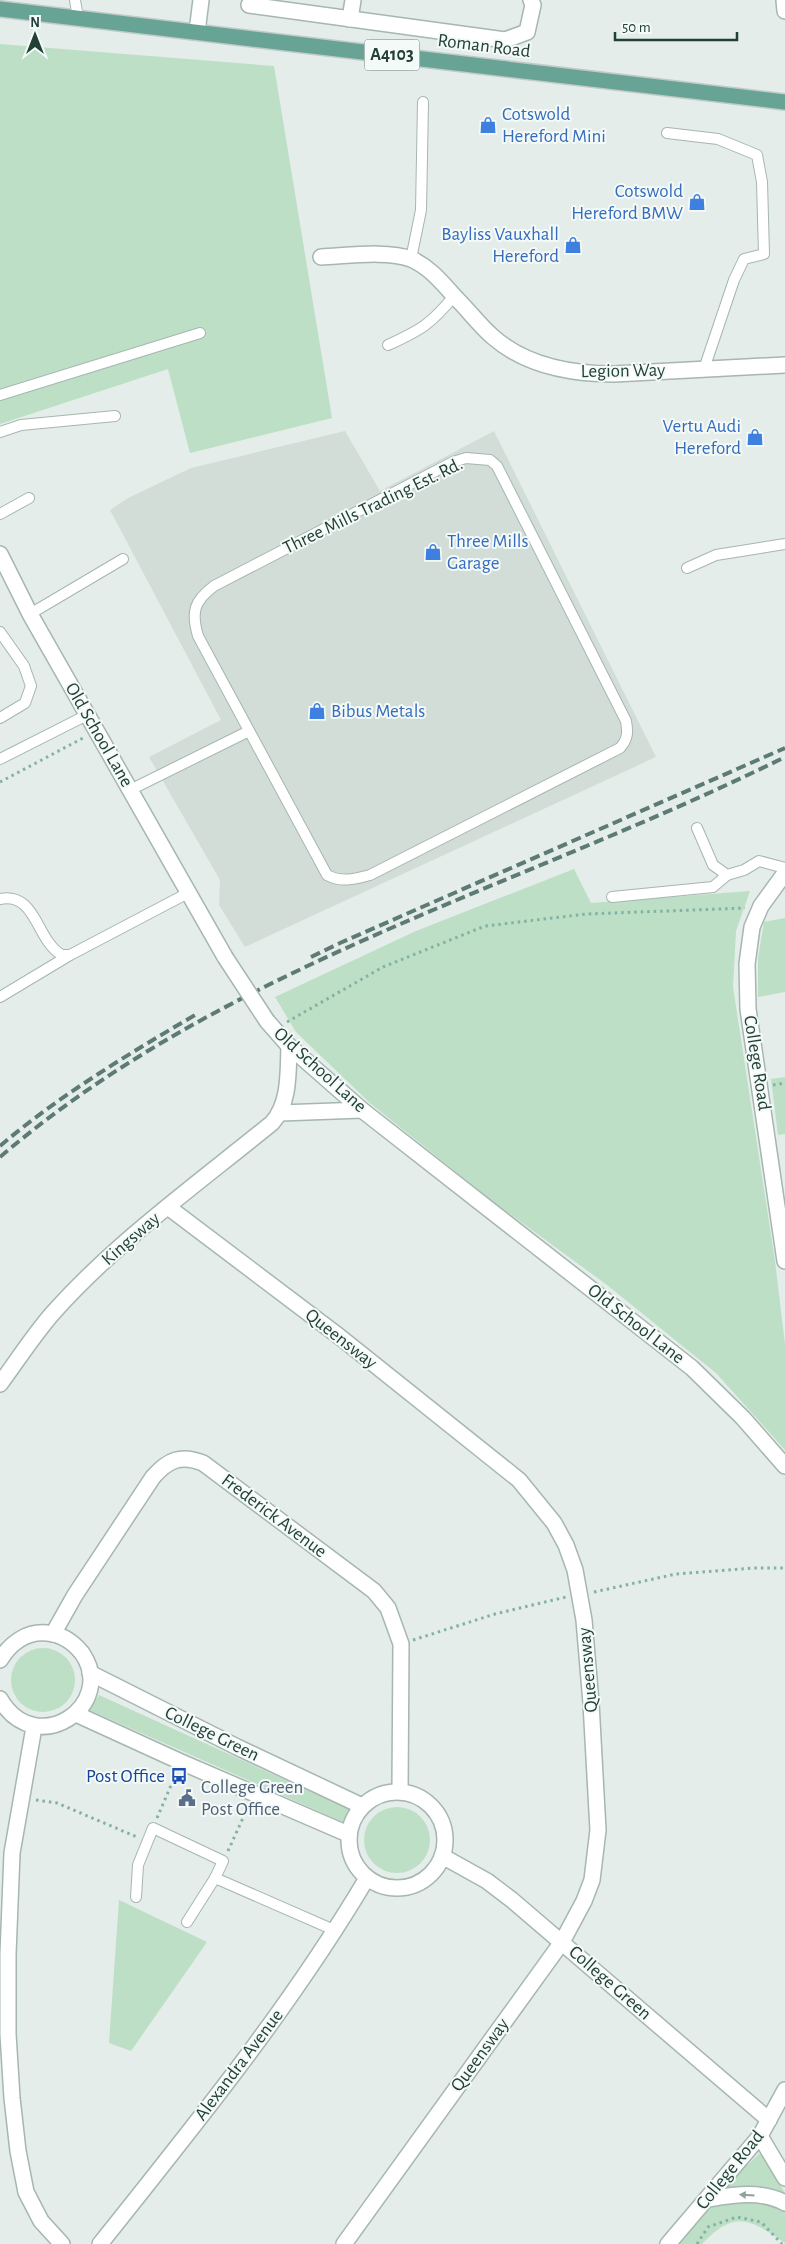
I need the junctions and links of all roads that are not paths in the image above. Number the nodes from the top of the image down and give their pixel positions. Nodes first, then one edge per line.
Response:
1 (74, 0) edge
2 (201, 0) edge
3 (353, 0) edge
4 (531, 0) edge
5 (784, 0) edge
6 (249, 4) dead end
7 (0, 9) edge
8 (785, 11) edge
9 (78, 18) junction
10 (350, 19) junction
11 (197, 32) junction
12 (423, 102) dead end
13 (785, 102) edge
14 (667, 133) dead end
15 (321, 257) dead end
16 (411, 259) junction
17 (454, 296) junction
18 (200, 333) dead end
19 (388, 345) dead end
20 (785, 365) edge
21 (704, 369) junction
22 (0, 395) edge
23 (115, 416) dead end
24 (0, 432) edge
25 (29, 498) dead end
26 (0, 514) edge
27 (785, 544) edge
28 (0, 554) edge
29 (123, 559) dead end
30 (687, 568) dead end
31 (30, 614) junction
32 (0, 632) edge
33 (87, 715) junction
34 (0, 718) edge
35 (249, 731) junction
36 (0, 759) edge
37 (130, 790) junction
38 (697, 828) dead end
39 (785, 868) edge
40 (785, 873) edge
41 (727, 876) junction
42 (780, 887) edge
43 (188, 893) junction
44 (612, 897) dead end
45 (0, 899) edge
46 (70, 955) junction
47 (0, 997) edge
48 (289, 1046) junction
49 (362, 1110) junction
50 (280, 1114) junction
51 (168, 1207) junction
52 (785, 1260) edge
53 (0, 1384) edge
54 (785, 1466) edge
55 (53, 1634) junction
56 (0, 1659) edge
57 (90, 1672) junction
58 (0, 1699) edge
59 (76, 1714) junction
60 (34, 1726) junction
61 (400, 1791) junction
62 (362, 1806) junction
63 (348, 1834) junction
64 (442, 1856) junction
65 (216, 1878) junction
66 (366, 1878) junction
67 (136, 1897) dead end
68 (187, 1922) dead end
69 (334, 1930) junction
70 (562, 1942) junction
71 (785, 2090) edge
72 (769, 2120) junction
73 (760, 2136) junction
74 (785, 2178) edge
75 (708, 2199) junction
76 (785, 2203) edge
77 (62, 2244) edge
78 (100, 2244) edge
79 (344, 2244) edge
80 (668, 2244) edge

1 - 9 lane
2 - 11 street
3 - 10 street
4 - 10 street
5 - 8 street
6 - 10 street
7 - 9 main road, Roman Road / A4103
9 - 11 main road, Roman Road / A4103
11 - 13 main road, Roman Road / A4103
12 - 16 lane
14 - 21 lane
15 - 16 street, Legion Way
16 - 17 street, Legion Way
17 - 19 lane
17 - 21 street, Legion Way
18 - 22 lane
20 - 21 street, Legion Way
23 - 24 lane
25 - 26 lane
27 - 30 lane
28 - 31 street, Old School Lane
29 - 31 lane
31 - 33 street, Old School Lane
32 - 34 lane
33 - 36 lane
33 - 37 street, Old School Lane
35 - 35 lane, Three Mills Trading Est. Rd.
35 - 37 lane
37 - 43 street, Old School Lane
38 - 41 lane
39 - 41 lane
40 - 42 street, College Road
41 - 44 lane
42 - 52 street, College Road
43 - 46 lane
43 - 48 street, Old School Lane, bridge
45 - 46 lane
46 - 47 lane
48 - 49 street, Old School Lane
48 - 50 street
49 - 50 street
49 - 54 street, Old School Lane
50 - 51 street, Kingsway
51 - 53 street, Kingsway
51 - 70 street, Queensway
55 - 56 street
55 - 57 street
55 - 61 street, Frederick Avenue
57 - 59 street
57 - 62 street, College Green
58 - 60 street
59 - 60 street
59 - 63 street, College Green
60 - 77 street
61 - 62 street
61 - 64 street
62 - 63 street
63 - 66 street
64 - 66 street
64 - 70 street, College Green
65 - 67 lane
65 - 68 lane
65 - 69 lane
66 - 69 street, Alexandra Avenue
69 - 78 street, Alexandra Avenue
70 - 72 street, College Green
70 - 79 street, Queensway
71 - 72 street, College Road
72 - 73 street, College Road
73 - 74 street
73 - 75 street, College Road
76 -> 75 street
75 - 80 street, College Road

